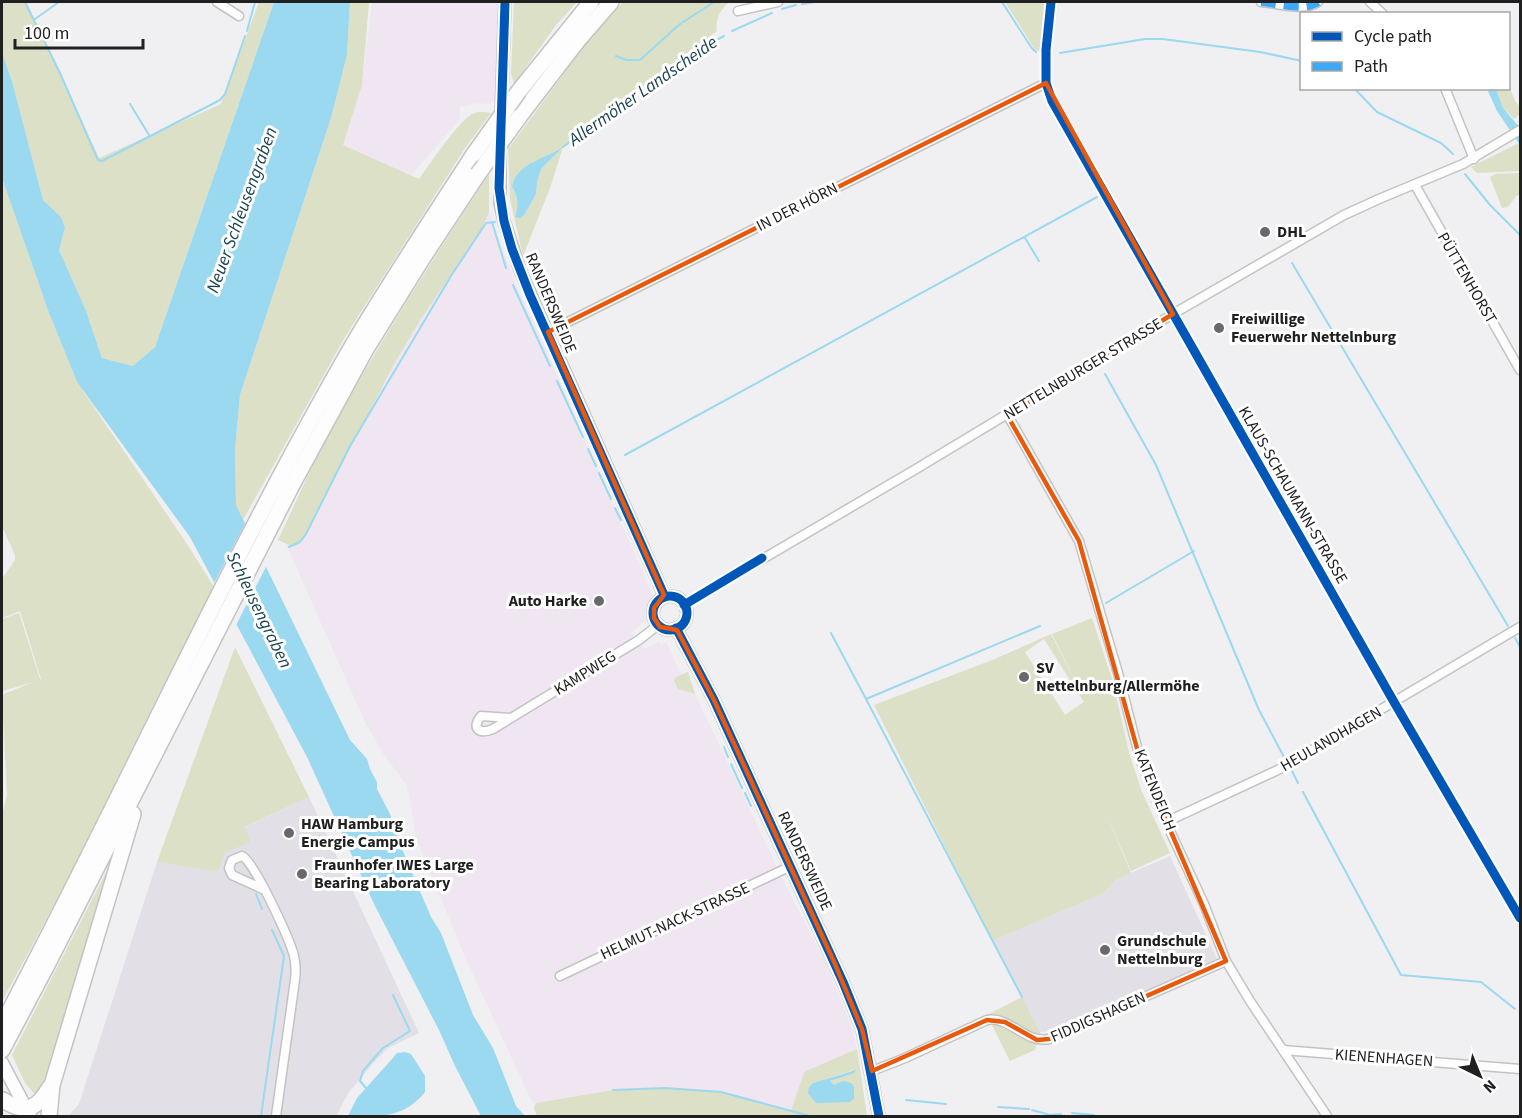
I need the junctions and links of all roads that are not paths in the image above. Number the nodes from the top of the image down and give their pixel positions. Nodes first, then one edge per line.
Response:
1 (218, 2) edge
2 (505, 2) edge
3 (591, 2) edge
4 (610, 2) edge
5 (778, 2) edge
6 (1051, 2) edge
7 (1261, 2) edge
8 (1318, 2) edge
9 (738, 11) dead end
10 (239, 16) dead end
11 (1046, 83) junction
12 (1445, 90) edge
13 (1517, 132) edge
14 (1473, 159) junction
15 (1415, 185) junction
16 (1173, 314) junction
17 (548, 332) junction
18 (1521, 370) edge
19 (1007, 414) junction
20 (665, 597) junction
21 (684, 605) junction
22 (658, 625) junction
23 (1521, 627) edge
24 (676, 628) junction
25 (1394, 702) junction
26 (511, 718) dead end
27 (147, 771) junction
28 (1166, 822) junction
29 (791, 866) junction
30 (264, 890) junction
31 (1521, 918) edge
32 (1226, 961) junction
33 (560, 976) dead end
34 (2, 1025) edge
35 (2, 1050) edge
36 (1283, 1050) junction
37 (2, 1063) edge
38 (1521, 1069) edge
39 (872, 1071) junction
40 (52, 1085) junction
41 (2, 1098) edge
42 (23, 1114) edge
43 (49, 1116) edge
44 (276, 1116) edge
45 (879, 1116) edge
46 (1327, 1116) edge

1 - 10 street
2 - 17 street, RANDERSWEIDE
3 - 34 highway, bridge
4 - 27 highway, bridge
5 - 9 street
6 - 11 street
7 - 8 street
11 - 16 street, KLAUS-SCHAUMANN-STRASSE
11 - 17 street, IN DER HÖRN
12 - 14 street
13 - 14 street, NETTELNBURGER STRASSE
14 - 15 street, NETTELNBURGER STRASSE
15 - 16 street, NETTELNBURGER STRASSE
15 - 18 street, PÜTTENHORST
16 - 19 street, NETTELNBURGER STRASSE
16 - 25 street, KLAUS-SCHAUMANN-STRASSE
17 - 20 street, RANDERSWEIDE
19 - 21 street, NETTELNBURGER STRASSE
19 - 28 street, KATENDEICH
20 - 21 street
20 - 22 street
21 - 24 street
22 - 24 street
22 - 26 street, KAMPWEG
23 - 25 street, HEULANDHAGEN
24 - 29 street, RANDERSWEIDE
25 - 28 street, HEULANDHAGEN
25 - 31 street, KLAUS-SCHAUMANN-STRASSE
27 - 35 highway
27 - 40 highway
28 - 32 street, KATENDEICH
29 - 33 street, HELMUT-NACK-STRASSE
29 - 39 street, RANDERSWEIDE
30 - 30 street
30 - 44 street
32 - 36 street, KATENDEICH
32 - 39 street, FIDDIGSHAGEN
36 - 38 street, KIENENHAGEN
36 - 46 street, KATENDEICH
37 - 42 main road
39 - 45 street, RANDERSWEIDE
40 - 42 highway
40 - 43 highway
41 - 42 highway

